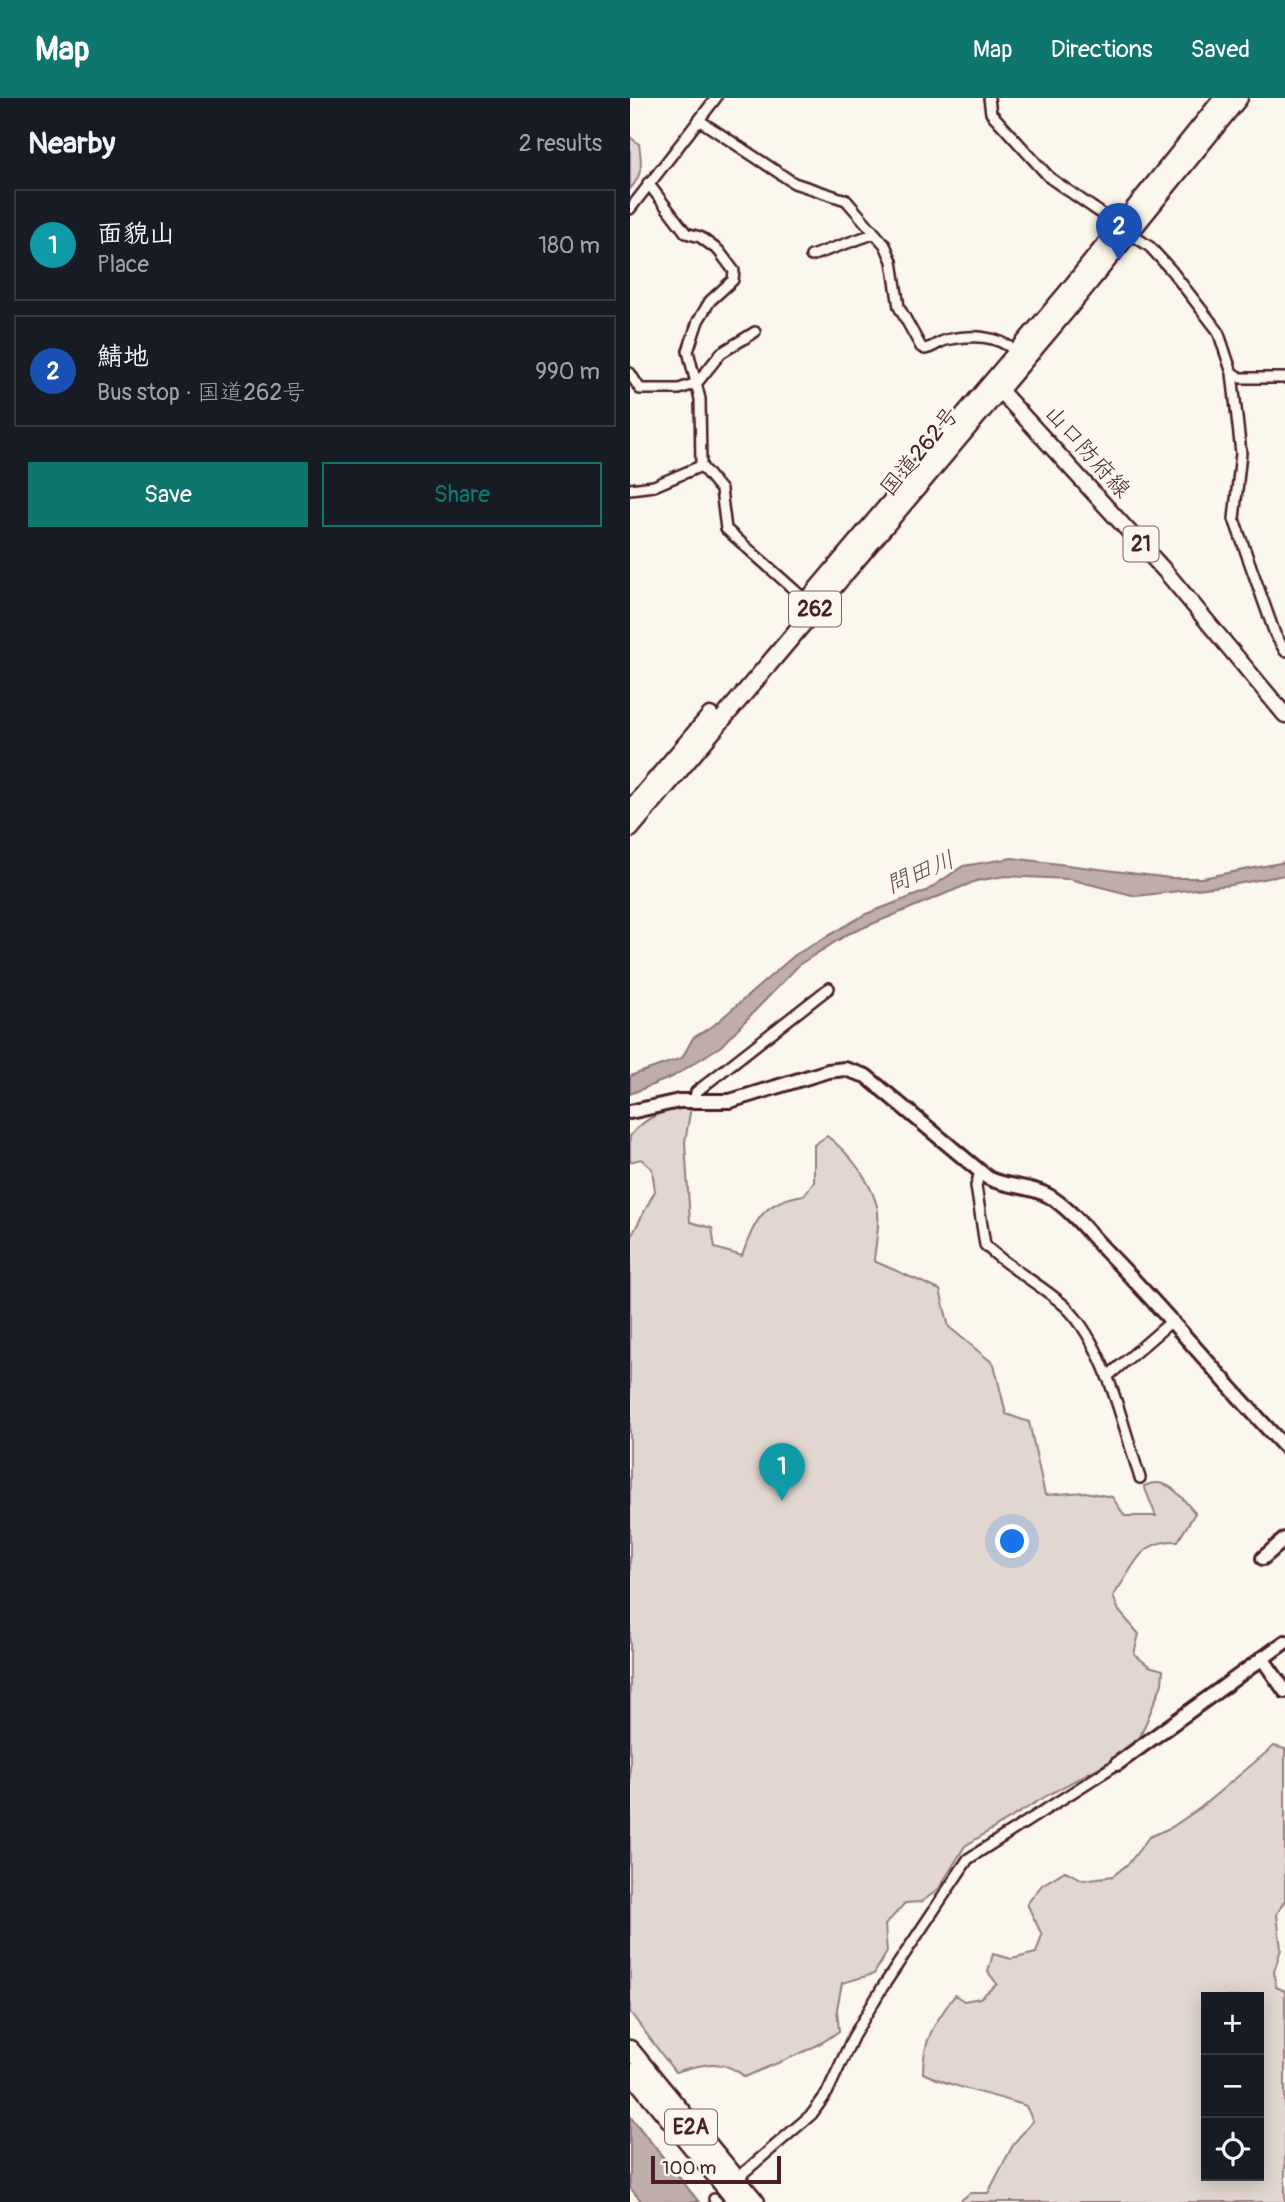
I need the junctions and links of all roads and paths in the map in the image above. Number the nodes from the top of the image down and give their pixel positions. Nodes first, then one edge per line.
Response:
1 (716, 98) edge
2 (989, 98) edge
3 (1223, 98) edge
4 (1239, 98) edge
5 (699, 120) junction
6 (648, 183) junction
7 (630, 209) edge
8 (1124, 229) junction
9 (873, 234) junction
10 (811, 256) dead end
11 (755, 332) dead end
12 (1016, 352) junction
13 (630, 373) edge
14 (1232, 373) junction
15 (1285, 378) edge
16 (697, 383) junction
17 (995, 385) junction
18 (701, 466) junction
19 (630, 489) edge
20 (812, 604) junction
21 (1285, 651) edge
22 (1285, 715) edge
23 (630, 810) edge
24 (630, 829) edge
25 (830, 988) dead end
26 (695, 1100) junction
27 (630, 1112) edge
28 (980, 1172) junction
29 (1173, 1320) junction
30 (1107, 1377) junction
31 (1285, 1447) edge
32 (1140, 1478) dead end
33 (1285, 1539) edge
34 (1263, 1558) dead end
35 (1285, 1643) edge
36 (1262, 1658) junction
37 (1285, 1692) edge
38 (1117, 1765) joint
39 (630, 2049) edge
40 (630, 2072) edge
41 (742, 2174) dead end
42 (737, 2202) edge
43 (755, 2202) edge

1 - 5 street
2 - 8 street
3 - 8 highway, 国道262号 / 262
4 - 8 highway, 国道262号 / 262
5 - 6 street
5 - 9 street
6 - 7 street
6 - 16 street
8 - 12 highway, 国道262号 / 262
8 - 14 street
8 - 17 highway, 国道262号 / 262
9 - 10 street
9 - 12 street
11 - 16 street
12 - 17 highway, 国道262号 / 262
13 - 16 street
14 - 15 street
14 - 21 street
16 - 18 street
17 - 20 highway, 国道262号 / 262
17 - 22 main road, 山口防府線 / 21
18 - 19 street
18 - 20 street
20 - 23 highway, 国道262号 / 262
20 - 24 highway, 国道262号 / 262
25 - 26 street
26 - 27 street
26 - 28 street
28 - 29 street
28 - 30 street
29 - 30 street
29 - 31 street
30 - 32 street
33 - 34 street
35 - 36 street
36 - 37 street
36 - 38 street
38 - 41 street
39 - 43 highway, E2A
40 - 42 highway, E2A

